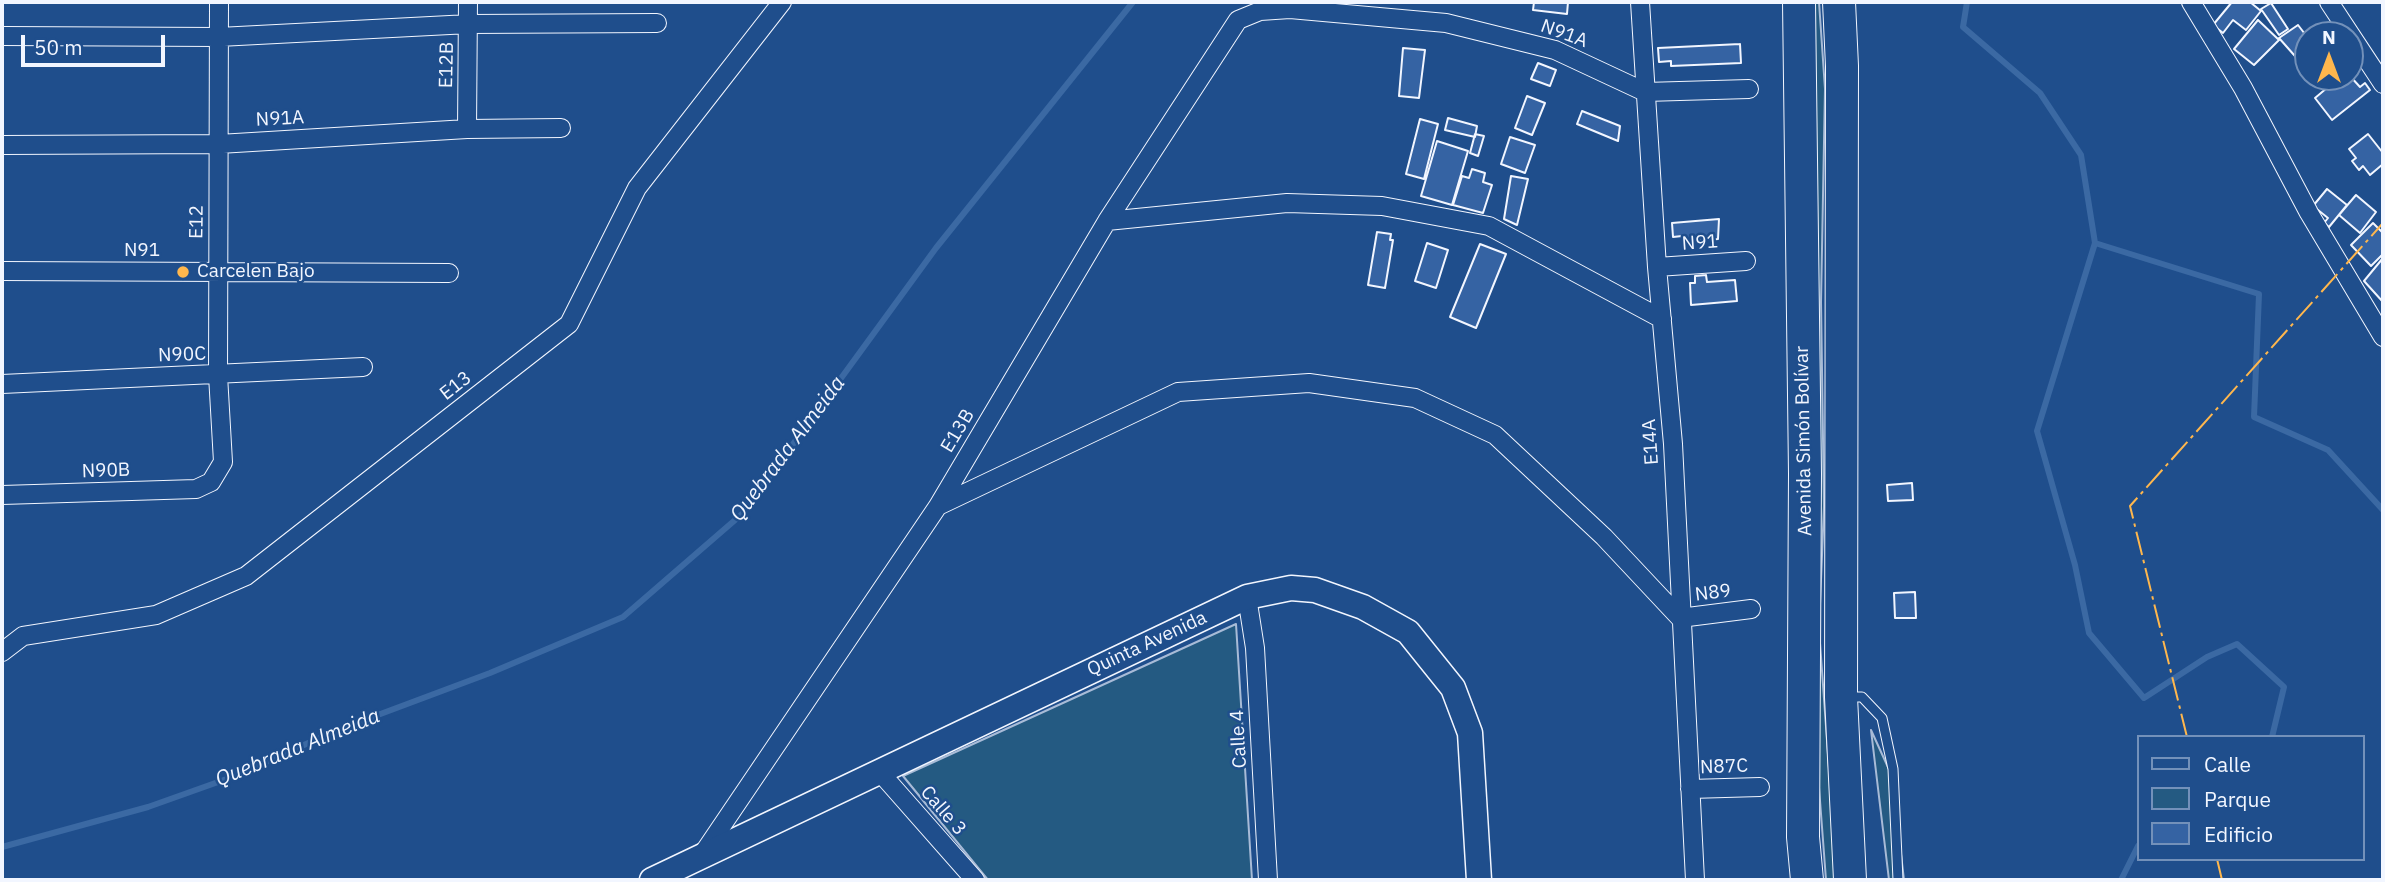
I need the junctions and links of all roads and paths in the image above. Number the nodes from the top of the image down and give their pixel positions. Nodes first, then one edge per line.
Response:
1 (219, 2) edge
2 (468, 2) edge
3 (782, 2) edge
4 (1640, 2) edge
5 (1799, 2) edge
6 (1839, 2) edge
7 (2191, 2) edge
8 (2329, 2) edge
9 (1238, 20) joint
10 (657, 23) dead end
11 (469, 24) junction
12 (2, 36) edge
13 (219, 37) junction
14 (2383, 84) edge
15 (1749, 89) dead end
16 (1645, 92) junction
17 (561, 128) dead end
18 (467, 129) junction
19 (219, 144) junction
20 (2, 145) edge
21 (1107, 221) junction
22 (1746, 261) dead end
23 (1657, 267) junction
24 (2, 271) edge
25 (218, 272) junction
26 (449, 273) dead end
27 (1662, 319) junction
28 (2383, 337) edge
29 (363, 367) dead end
30 (218, 375) junction
31 (2, 384) edge
32 (211, 482) joint
33 (2, 495) edge
34 (938, 506) junction
35 (1247, 597) junction
36 (1751, 609) dead end
37 (1680, 618) junction
38 (2, 652) edge
39 (1841, 696) junction
40 (878, 770) junction
41 (1760, 787) dead end
42 (1690, 789) junction
43 (702, 855) junction
44 (662, 879) edge
45 (975, 880) edge
46 (1268, 880) edge
47 (1479, 880) edge
48 (1695, 880) edge
49 (1807, 880) edge
50 (1850, 880) edge
51 (1898, 880) edge

1 - 13 street, E12
2 - 11 street, E12B
3 - 38 street, E13
4 - 16 street, E14A
5 - 49 highway, Avenida Simón Bolívar
6 - 39 highway, Avenida Simón Bolívar
7 - 28 street
8 - 14 street
9 - 16 street, N91A
9 - 21 street, E13B
10 - 11 street
11 - 13 street
11 - 18 street, E12B
12 - 13 street
13 - 19 street, E12
15 - 16 street, N91A
16 - 23 street, E14A
17 - 18 street, N91A
18 - 19 street, N91A
19 - 20 street, N91A
19 - 25 street, E12
21 - 27 street
21 - 34 street, E13B
22 - 23 street, N91
23 - 27 street, E14A
24 - 25 street, N91
25 - 26 street, N91
25 - 30 street, E12
27 - 37 street, E14A
29 - 30 street, N90C
30 - 31 street, N90C
30 - 32 street, E12
32 - 33 street, N90B
34 - 37 street
34 - 43 street, E13B
35 - 40 street, Quinta Avenida
35 - 46 street, Calle 4
35 - 47 street, Quinta Avenida
36 - 37 street, N89
37 - 42 street, E14A
39 - 50 highway, Avenida Simón Bolívar
39 - 51 lane
40 - 43 street, Quinta Avenida
40 - 45 street, Calle 3
41 - 42 street, N87C
42 - 48 street, E14A
43 - 44 street, Quinta Avenida

